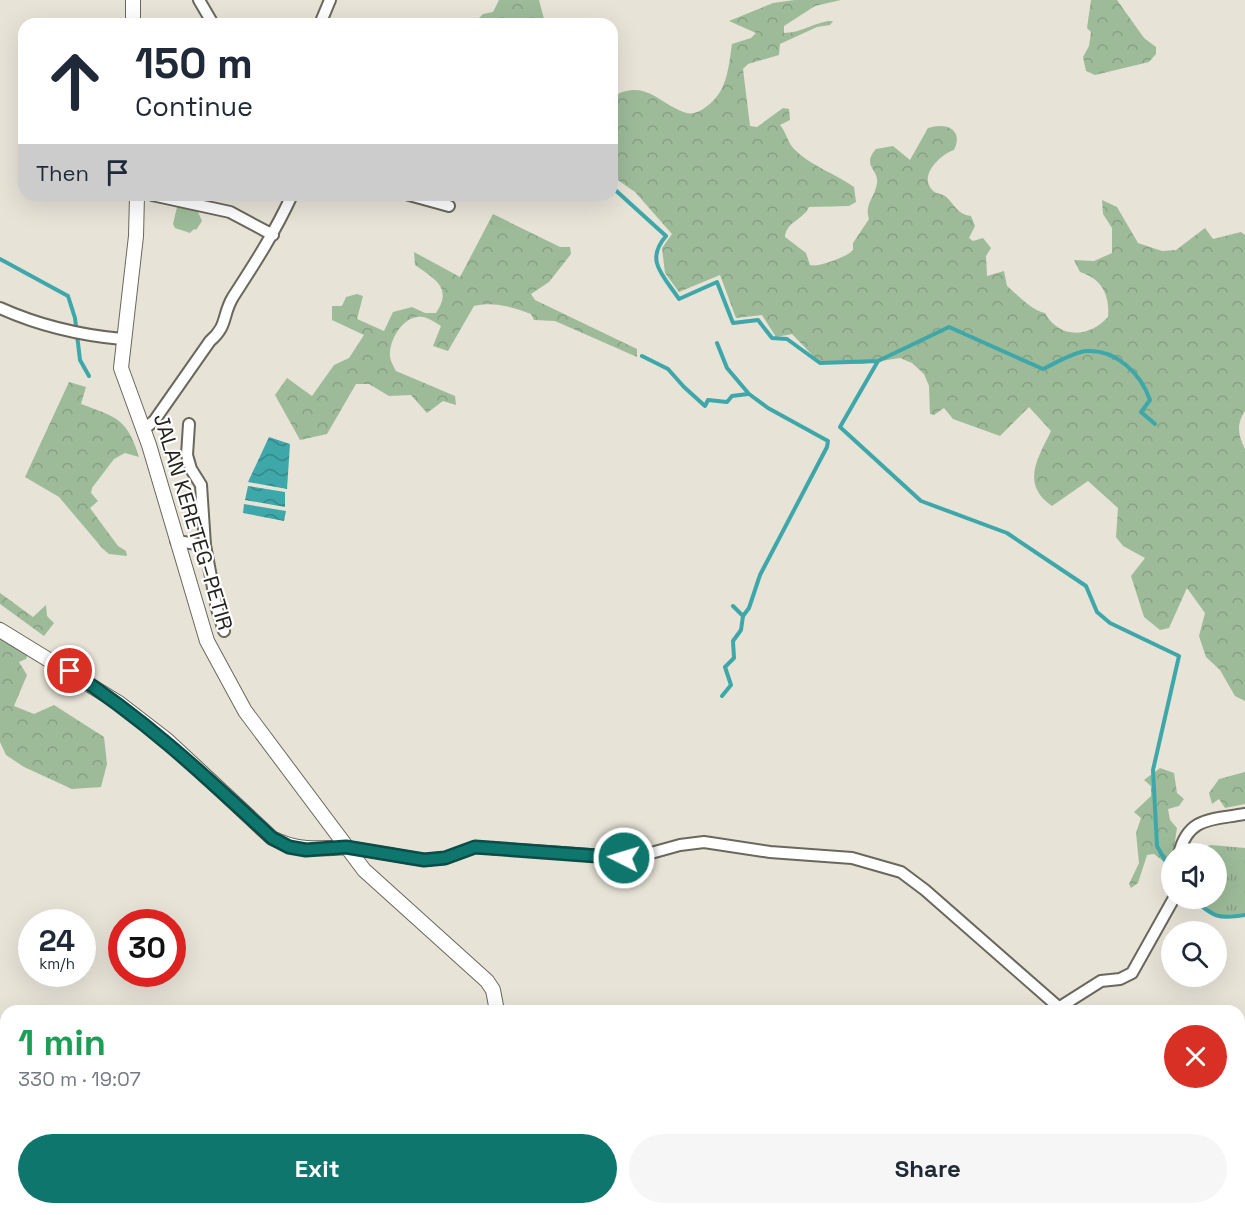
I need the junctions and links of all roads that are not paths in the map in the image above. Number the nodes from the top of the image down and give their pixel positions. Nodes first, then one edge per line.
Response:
1 (134, 0) edge
2 (199, 0) edge
3 (330, 0) edge
4 (133, 18) edge
5 (210, 18) edge
6 (322, 18) edge
7 (137, 201) edge
8 (180, 201) edge
9 (289, 201) edge
10 (431, 201) edge
11 (449, 206) dead end
12 (273, 236) junction
13 (0, 308) edge
14 (122, 339) junction
15 (189, 424) dead end
16 (144, 429) junction
17 (176, 541) junction
18 (205, 545) junction
19 (0, 630) edge
20 (224, 631) dead end
21 (1245, 814) edge
22 (1183, 843) edge
23 (346, 847) junction
24 (1168, 909) edge
25 (496, 1005) edge
26 (1056, 1005) edge
27 (1067, 1005) edge

1 - 4 street
2 - 5 street
3 - 6 street
7 - 14 street, JALAN KERETEG–PETIR
8 - 12 street
9 - 12 street
10 - 11 street
12 - 16 street
13 - 14 street
14 - 16 street, JALAN KERETEG–PETIR
15 - 18 street
16 - 17 street, JALAN KERETEG–PETIR
17 - 18 street
17 - 23 street, JALAN KERETEG–PETIR
18 - 20 street
19 - 23 street
21 - 22 street
23 - 25 street, JALAN KERETEG–PETIR
23 - 26 street
24 - 27 street

